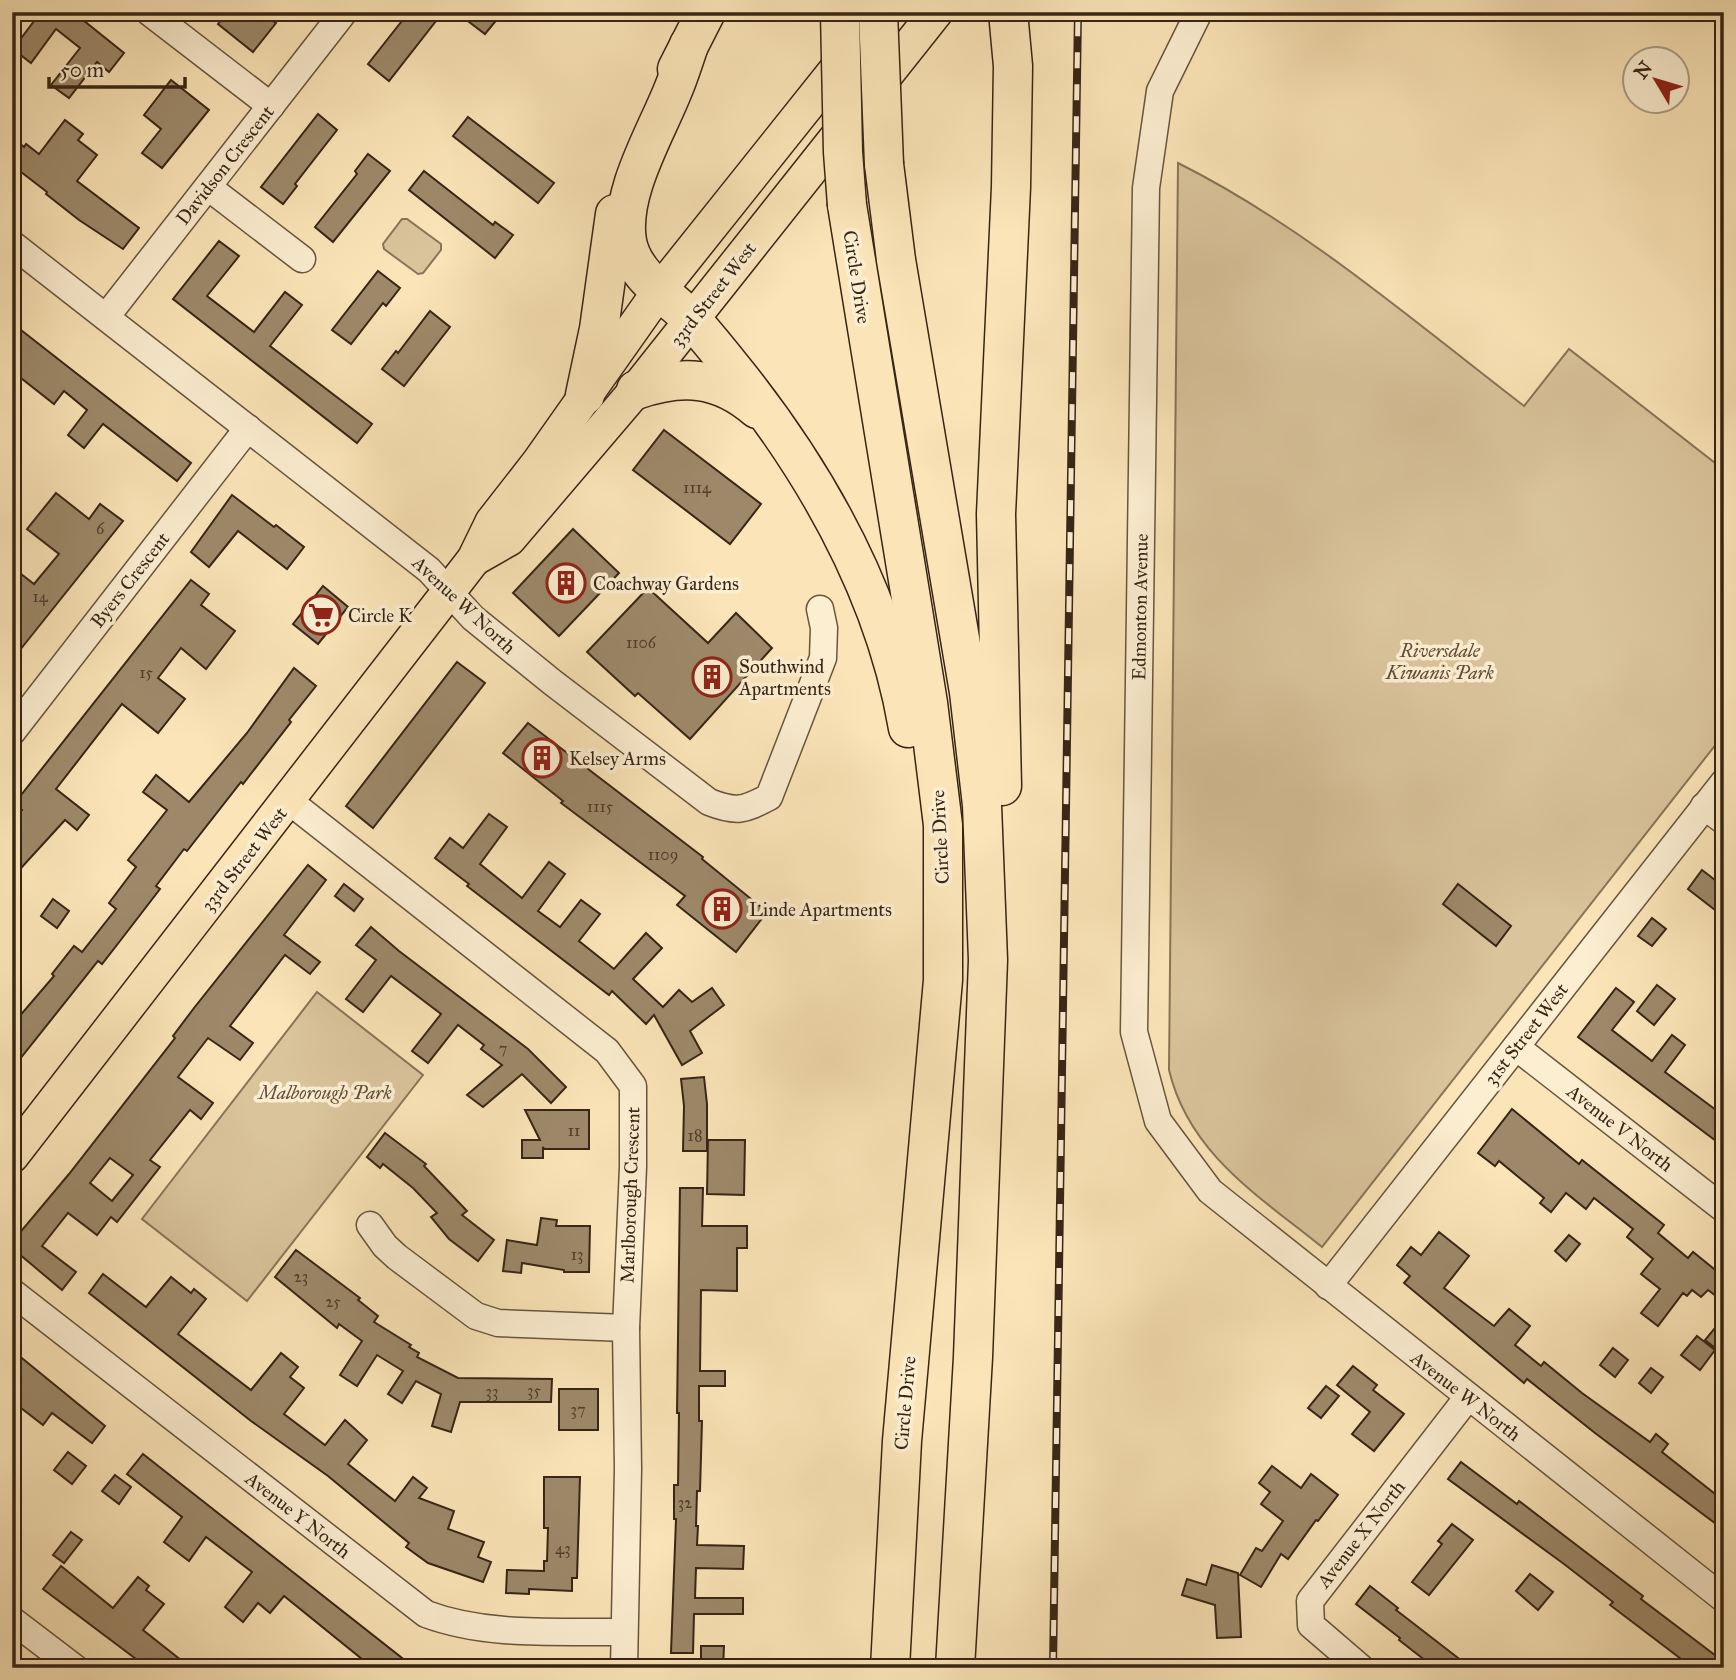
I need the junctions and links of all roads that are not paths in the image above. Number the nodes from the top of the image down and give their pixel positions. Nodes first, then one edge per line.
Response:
1 (149, 12) edge
2 (344, 12) edge
3 (706, 12) edge
4 (840, 12) edge
5 (879, 12) edge
6 (936, 12) edge
7 (1008, 12) edge
8 (1019, 12) edge
9 (1199, 12) edge
10 (689, 46) junction
11 (1013, 66) junction
12 (271, 106) junction
13 (208, 187) junction
14 (12, 244) edge
15 (302, 258) dead end
16 (660, 290) junction
17 (106, 317) junction
18 (692, 321) junction
19 (636, 390) junction
20 (585, 395) junction
21 (248, 428) junction
22 (782, 435) junction
23 (474, 559) junction
24 (449, 593) junction
25 (820, 608) dead end
26 (12, 732) edge
27 (1724, 782) edge
28 (289, 801) junction
29 (1714, 814) edge
30 (943, 980) junction
31 (1516, 1047) junction
32 (12, 1156) edge
33 (1210, 1191) joint
34 (1724, 1209) edge
35 (370, 1225) dead end
36 (1328, 1286) junction
37 (12, 1292) edge
38 (626, 1328) junction
39 (973, 1357) junction
40 (1468, 1397) junction
41 (1722, 1594) edge
42 (12, 1620) edge
43 (624, 1632) junction
44 (75, 1668) edge
45 (624, 1668) edge
46 (890, 1668) edge
47 (955, 1668) edge
48 (1361, 1668) edge

1 - 12 street
2 - 12 street, Davidson Crescent
3 - 10 highway
4 - 30 highway, Circle Drive, bridge
5 - 16 main road, 33rd Street West
5 - 39 highway, bridge
6 - 18 main road, 33rd Street West
7 - 11 highway
8 - 11 highway
9 - 33 street, Edmonton Avenue
10 - 16 highway
10 - 20 highway
11 - 39 highway
12 - 13 street, Davidson Crescent
13 - 15 street
13 - 17 street, Davidson Crescent
14 - 17 street, Avenue W North
16 - 18 highway
16 - 20 main road, 33rd Street West
17 - 21 street, Avenue W North
18 - 19 main road, 33rd Street West
18 - 22 highway
19 - 22 highway
19 - 23 main road, 33rd Street West
20 - 23 main road, 33rd Street West
21 - 24 street, Avenue W North
21 - 26 street, Byers Crescent
22 - 30 highway
23 - 24 main road, 33rd Street West
24 - 25 street, Avenue W North
24 - 28 main road, 33rd Street West
27 - 29 street, 31st Street West
28 - 32 main road, 33rd Street West
28 - 38 street, Marlborough Crescent
29 - 31 street, 31st Street West
30 - 46 highway, Circle Drive
31 - 34 street, Avenue V North
31 - 36 street, 31st Street West
33 - 36 street, Avenue W North
35 - 38 street
36 - 40 street, Avenue W North
37 - 43 street, Avenue Y North
38 - 43 street, Marlborough Crescent
39 - 47 highway
40 - 41 street, Avenue W North
40 - 48 street, Avenue X North
42 - 44 street
43 - 45 street, Marlborough Crescent

